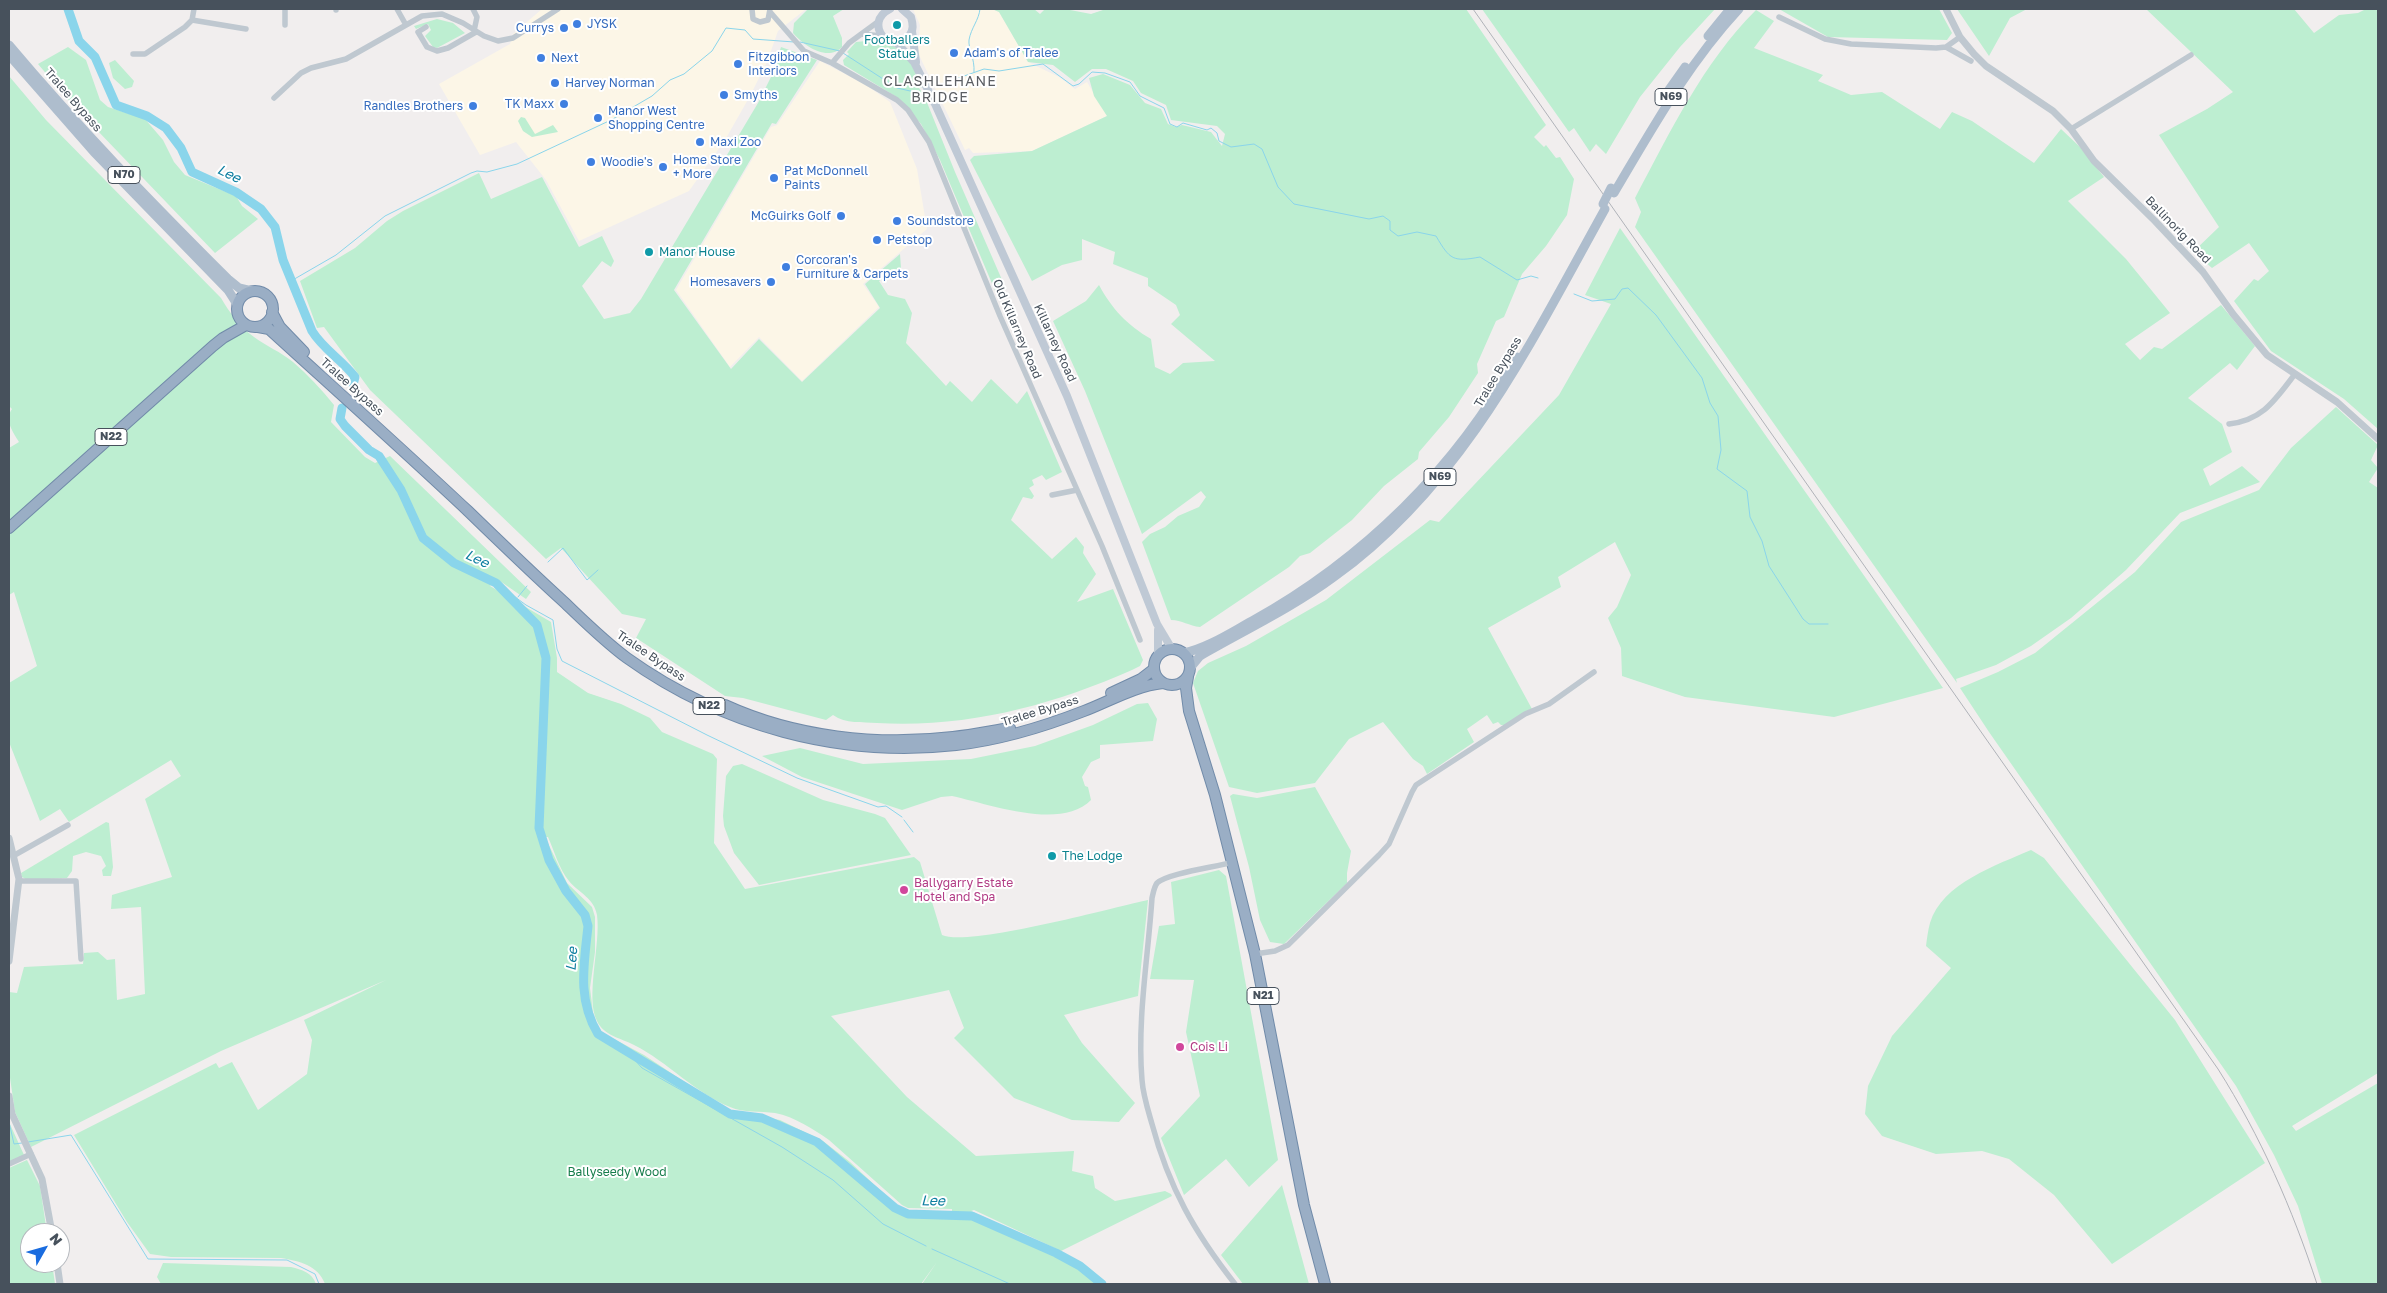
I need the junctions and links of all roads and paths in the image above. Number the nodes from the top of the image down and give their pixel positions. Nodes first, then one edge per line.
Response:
1 (194, 9) edge
2 (285, 9) edge
3 (397, 9) edge
4 (473, 9) edge
5 (558, 9) edge
6 (752, 9) edge
7 (878, 9) edge
8 (890, 9) edge
9 (902, 9) edge
10 (1730, 9) edge
11 (1739, 9) edge
12 (1946, 9) edge
13 (442, 11) edge
14 (770, 14) edge
15 (1779, 17) dead end
16 (192, 20) junction
17 (879, 20) junction
18 (285, 25) dead end
19 (406, 25) junction
20 (426, 27) dead end
21 (246, 29) dead end
22 (475, 31) junction
23 (912, 31) junction
24 (862, 34) junction
25 (882, 36) junction
26 (1960, 37) junction
27 (896, 42) junction
28 (9, 44) edge
29 (1946, 47) junction
30 (133, 54) dead end
31 (9, 55) edge
32 (2191, 55) dead end
33 (1971, 62) dead end
34 (832, 63) junction
35 (921, 76) junction
36 (274, 98) dead end
37 (2071, 129) junction
38 (1613, 190) junction
39 (1604, 207) junction
40 (252, 291) junction
41 (238, 304) junction
42 (272, 312) junction
43 (238, 315) junction
44 (246, 325) junction
45 (258, 326) junction
46 (212, 346) junction
47 (2294, 374) junction
48 (341, 391) junction
49 (354, 402) junction
50 (2229, 424) dead end
51 (2378, 439) edge
52 (1077, 490) junction
53 (1052, 495) dead end
54 (9, 528) edge
55 (1158, 624) junction
56 (1140, 640) dead end
57 (1172, 649) junction
58 (1184, 653) junction
59 (1158, 655) junction
60 (1191, 667) junction
61 (1154, 669) junction
62 (1594, 672) dead end
63 (1188, 677) junction
64 (1167, 684) junction
65 (1189, 711) junction
66 (68, 825) dead end
67 (9, 838) edge
68 (13, 856) junction
69 (1233, 862) junction
70 (19, 881) junction
71 (1255, 954) junction
72 (81, 959) dead end
73 (9, 961) edge
74 (9, 1096) edge
75 (31, 1154) junction
76 (9, 1164) edge
77 (50, 1223) edge
78 (1235, 1284) edge
79 (1326, 1284) edge

1 - 16 street
2 - 18 street
3 - 19 street
4 - 22 street
5 - 22 street
6 - 14 street
7 - 17 main road
8 - 17 main road
9 - 23 main road, Killarney Road
10 - 38 main road, Tralee Bypass / N69
11 - 38 main road, Tralee Bypass / N69
12 - 26 street, Ballinorig Road
13 - 19 street
13 - 22 street
14 - 34 street, Old Killarney Road
15 - 29 street
16 - 21 street
16 - 30 street
17 - 24 street
17 - 25 main road
19 - 36 street
20 - 22 street
23 - 27 main road
23 - 35 main road, Killarney Road
24 - 25 street
24 - 34 street
25 - 27 main road
26 - 29 street
26 - 37 street, Ballinorig Road
27 - 35 main road, Killarney Road
28 - 40 main road, Tralee Bypass / N70
29 - 33 street
31 - 41 main road, Tralee Bypass / N70
32 - 37 street
34 - 52 street, Old Killarney Road
35 - 55 main road, Killarney Road
37 - 47 street, Ballinorig Road
38 - 39 main road, Tralee Bypass / N69, bridge
39 - 58 main road, Tralee Bypass / N69
39 - 60 main road, Tralee Bypass / N69
40 - 41 highway
40 - 42 highway, N22
41 - 43 highway
42 - 45 highway
42 - 48 highway, Tralee Bypass / N22
43 - 44 highway
43 - 46 highway, N22
44 - 45 highway, N22
44 - 46 highway, N22
45 - 48 highway, Tralee Bypass / N22
46 - 54 highway, N22
47 - 50 street
47 - 51 street, Ballinorig Road
48 - 49 highway, Tralee Bypass / N22
49 - 61 highway, Tralee Bypass / N22
49 - 64 highway, Tralee Bypass / N22
52 - 53 street
52 - 56 street, Old Killarney Road
55 - 57 main road, Killarney Road
55 - 59 main road, Killarney Road
57 - 58 highway
57 - 59 highway
58 - 60 highway
59 - 61 highway
60 - 63 highway
61 - 64 highway
62 - 71 street
63 - 64 highway, N22
63 - 65 highway, N21
64 - 65 highway, N21
65 - 69 highway, N21
66 - 68 street
67 - 68 street
68 - 70 street
69 - 71 highway, N21
69 - 78 street
70 - 72 street
70 - 73 street
71 - 79 highway, N21
74 - 75 street
75 - 76 street
75 - 77 street

